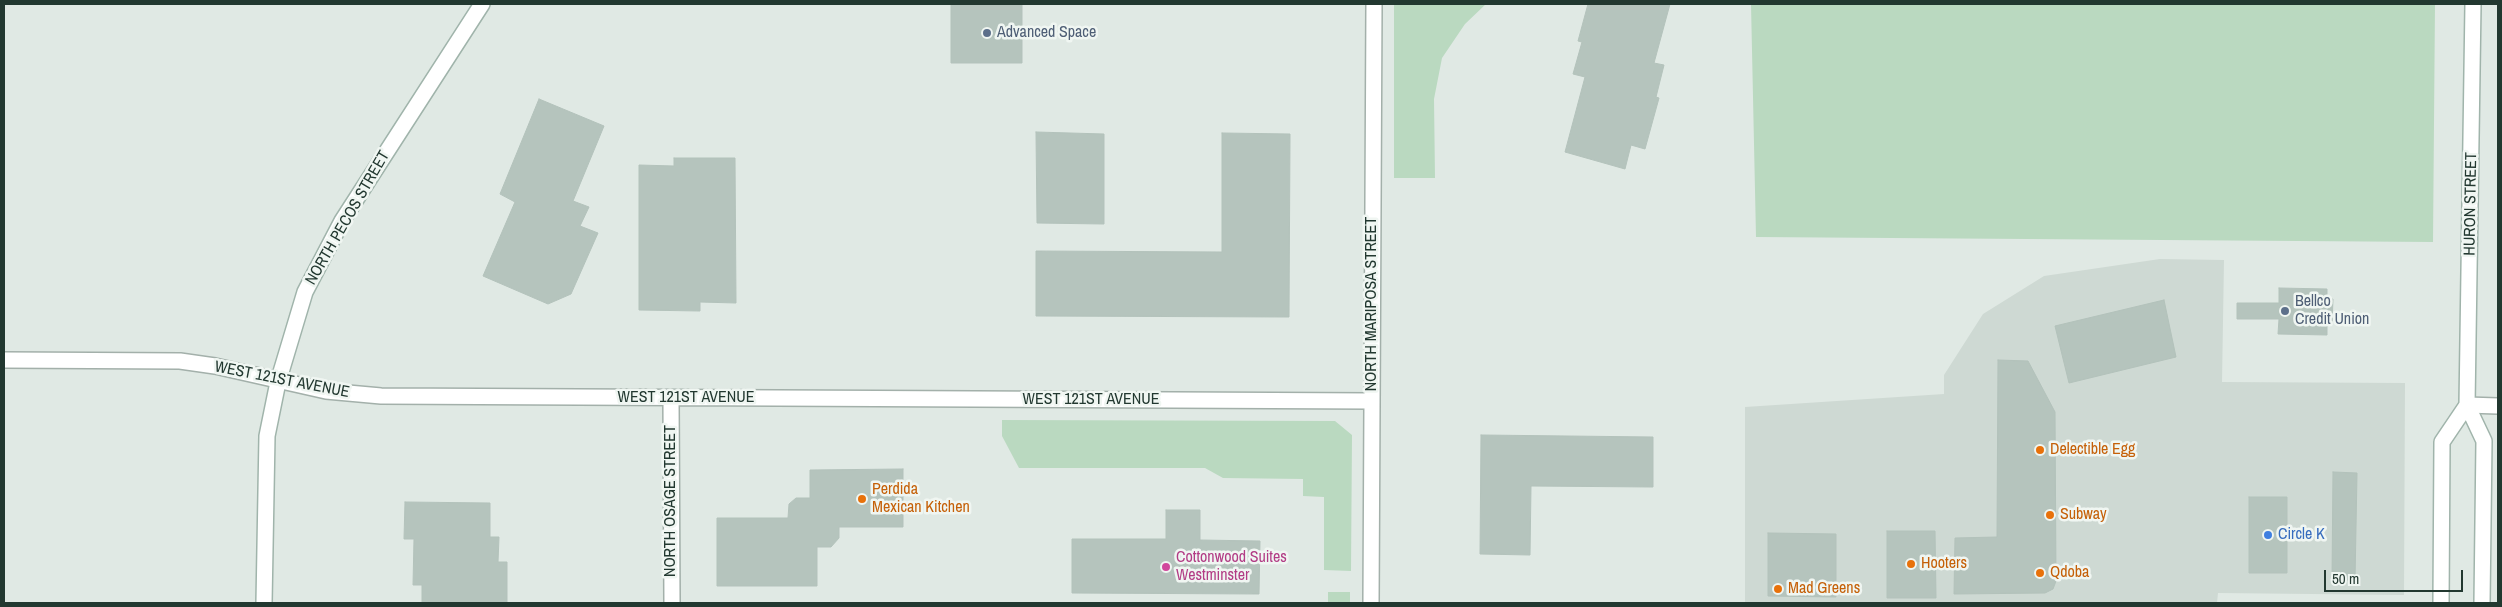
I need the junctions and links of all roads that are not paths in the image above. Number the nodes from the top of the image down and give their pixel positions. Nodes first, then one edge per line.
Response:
1 (482, 4) edge
2 (1374, 4) edge
3 (2473, 4) edge
4 (4, 360) edge
5 (278, 382) junction
6 (671, 398) junction
7 (1371, 401) junction
8 (2467, 405) junction
9 (2498, 406) edge
10 (264, 603) edge
11 (672, 603) edge
12 (1371, 603) edge
13 (2441, 603) edge
14 (2482, 603) edge

1 - 5 street, NORTH PECOS STREET
2 - 7 street, NORTH MARIPOSA STREET
3 - 8 street, HURON STREET
4 - 5 street, WEST 121ST AVENUE
5 - 6 street, WEST 121ST AVENUE
5 - 10 street, NORTH PECOS STREET
6 - 7 street, WEST 121ST AVENUE
6 - 11 street, NORTH OSAGE STREET
7 - 12 street, NORTH MARIPOSA STREET
8 - 9 street
8 - 13 street
8 - 14 street, HURON STREET

